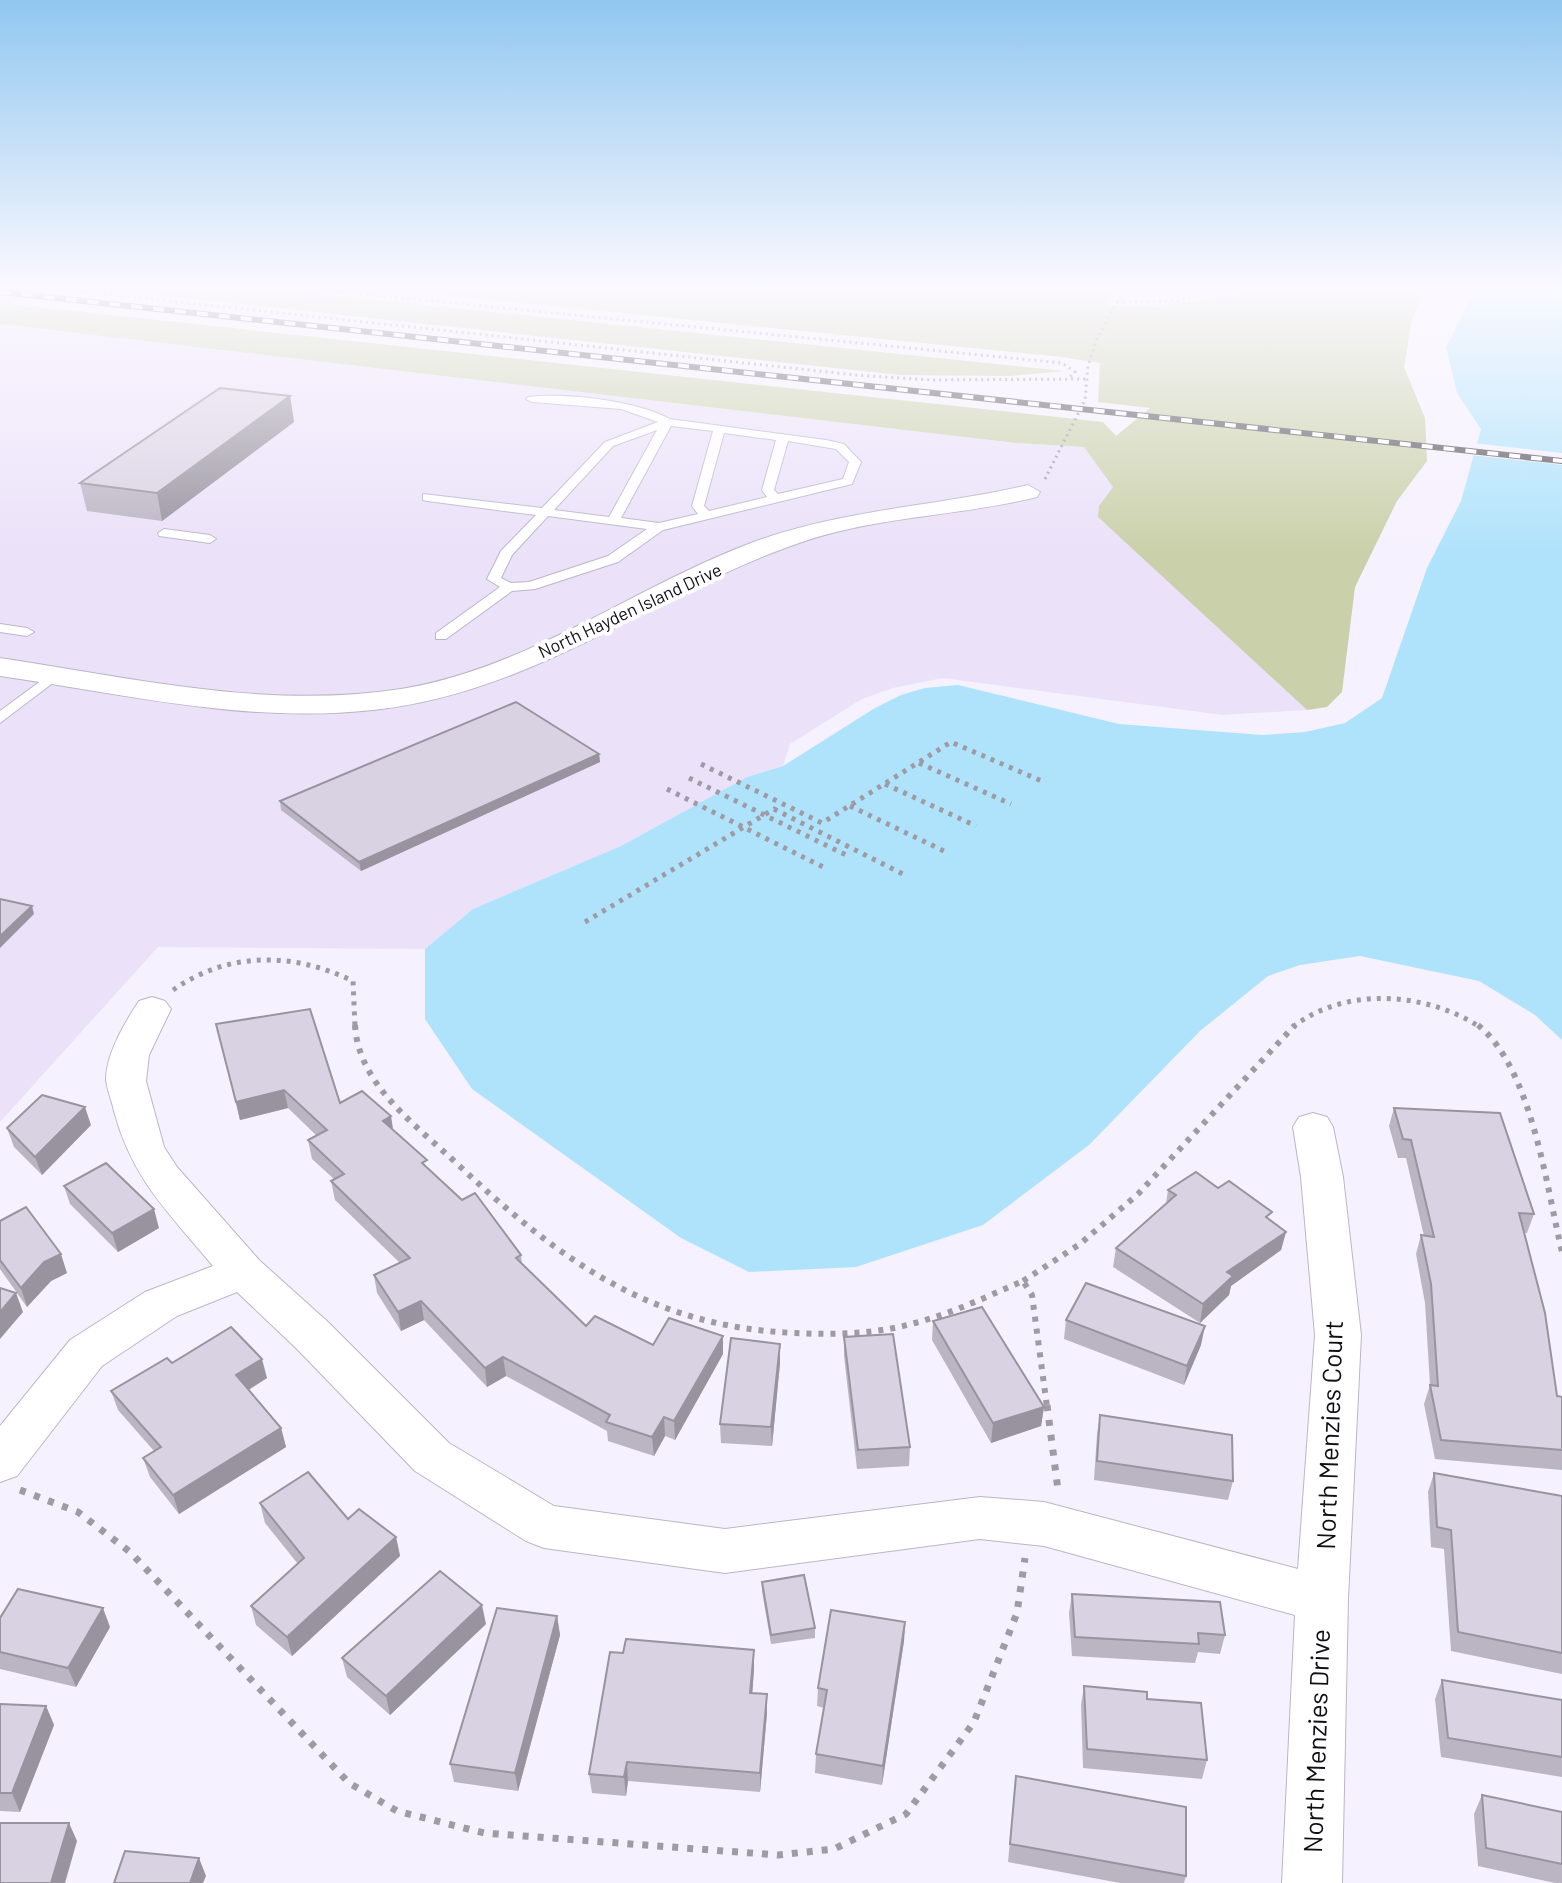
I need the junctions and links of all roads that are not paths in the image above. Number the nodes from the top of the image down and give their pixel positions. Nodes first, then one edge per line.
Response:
1 (532, 399) dead end
2 (667, 422) junction
3 (719, 429) junction
4 (783, 437) junction
5 (1028, 492) road end
6 (427, 497) dead end
7 (775, 499) junction
8 (544, 512) junction
9 (706, 515) junction
10 (613, 521) junction
11 (659, 527) junction
12 (164, 533) dead end
13 (210, 539) dead end
14 (509, 587) junction
15 (0, 628) edge
16 (27, 632) dead end
17 (441, 636) dead end
18 (0, 667) edge
19 (53, 676) junction
20 (0, 718) edge
21 (152, 1009) road end
22 (1313, 1127) dead end
23 (243, 1272) junction
24 (6, 1475) edge
25 (1322, 1599) junction
26 (1312, 1883) edge

1 - 2 lane
2 - 3 lane
2 - 8 lane
2 - 10 lane
3 - 4 lane
3 - 9 lane
4 - 7 lane
4 - 7 lane
5 - 19 street, North Hayden Island Drive
6 - 8 lane
7 - 9 lane
8 - 10 lane
8 - 14 lane
9 - 11 lane
10 - 11 lane
11 - 14 lane
12 - 13 lane
14 - 17 lane
15 - 16 lane
18 - 19 street, North Hayden Island Drive
19 - 20 lane
21 - 23 street
22 - 25 street, North Menzies Court
23 - 24 street
23 - 25 street
25 - 26 street, North Menzies Drive

